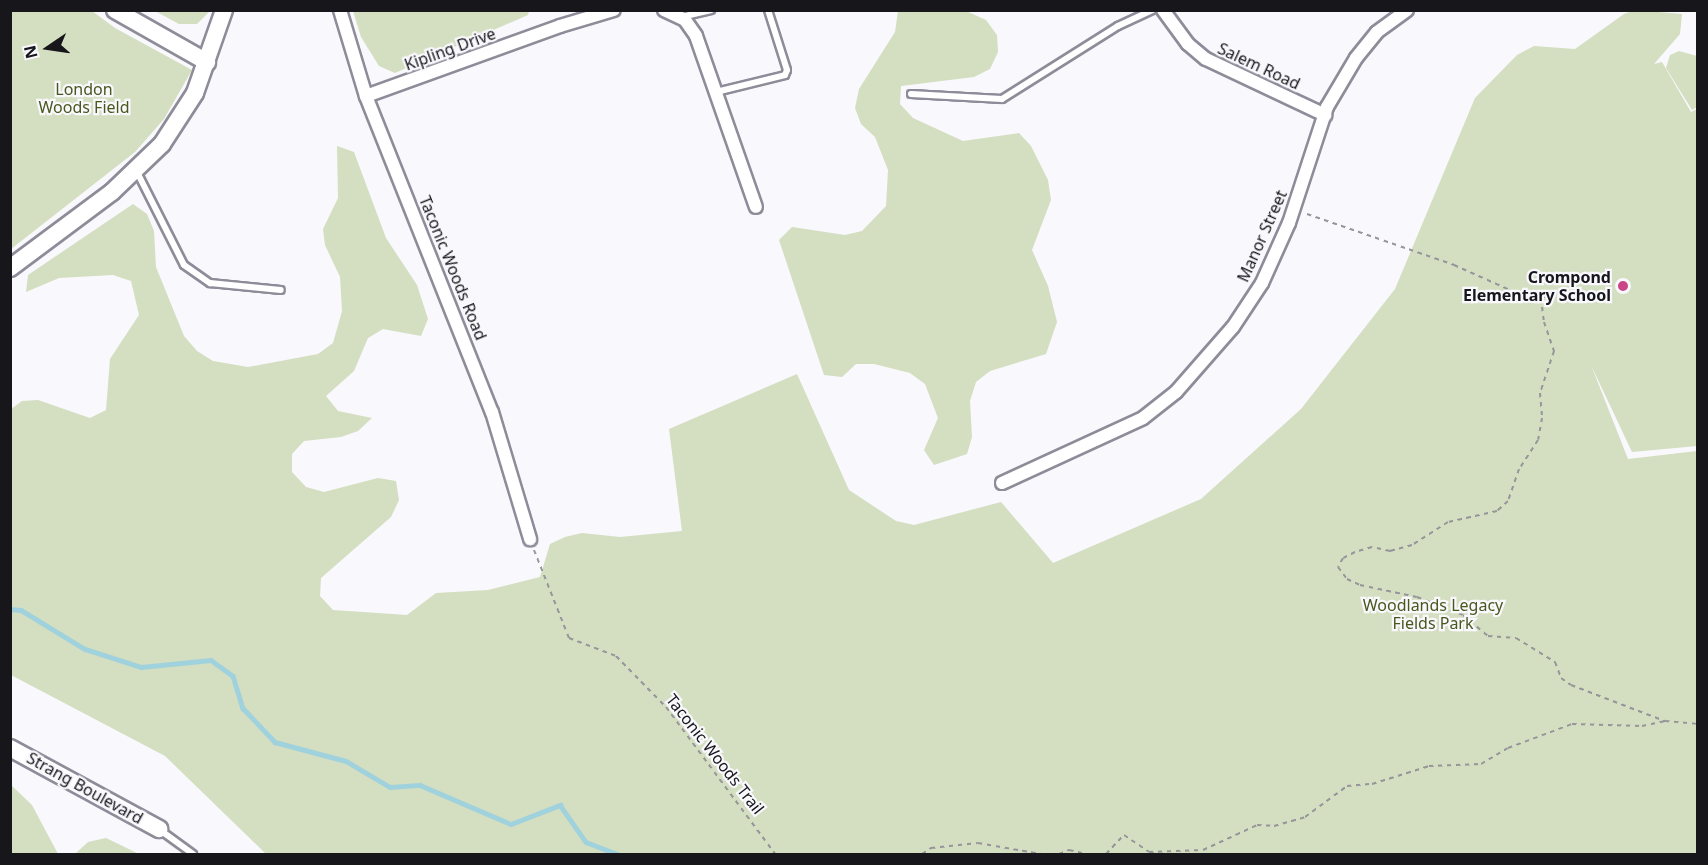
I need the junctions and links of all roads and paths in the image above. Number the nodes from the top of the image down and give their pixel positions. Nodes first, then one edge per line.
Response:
1 (115, 10) edge
2 (224, 10) edge
3 (340, 10) edge
4 (614, 10) edge
5 (664, 10) edge
6 (711, 10) edge
7 (768, 10) edge
8 (1153, 10) edge
9 (1163, 10) edge
10 (1407, 10) edge
11 (680, 17) junction
12 (207, 62) junction
13 (716, 92) junction
14 (912, 94) dead end
15 (366, 96) junction
16 (1325, 115) junction
17 (136, 170) junction
18 (756, 207) dead end
19 (1294, 209) junction
20 (10, 268) edge
21 (281, 290) dead end
22 (1558, 291) dead end
23 (1541, 298) junction
24 (1002, 483) dead end
25 (530, 539) joint
26 (1665, 721) junction
27 (1698, 724) edge
28 (10, 748) edge
29 (159, 829) joint
30 (193, 855) edge
31 (775, 855) edge
32 (892, 855) edge
33 (899, 855) edge
34 (922, 855) edge
35 (1041, 855) edge
36 (1059, 855) edge
37 (1087, 855) edge
38 (1106, 855) edge

1 - 12 main road
2 - 12 main road
3 - 15 street, Taconic Woods Road
4 - 15 street, Kipling Drive
5 - 11 street
6 - 11 lane
7 - 13 lane
8 - 14 lane
9 - 16 street, Salem Road
10 - 16 street, Manor Street
11 - 13 street
12 - 17 main road
13 - 18 street
15 - 25 street, Taconic Woods Road
16 - 19 street, Manor Street
17 - 20 main road
17 - 21 lane
19 - 23 path
19 - 24 street, Manor Street
22 - 23 path
23 - 26 path
25 - 31 path, Taconic Woods Trail
26 - 27 path
26 - 38 path
28 - 29 main road, Strang Boulevard
29 - 30 lane
32 - 33 path
34 - 35 path
36 - 37 path

